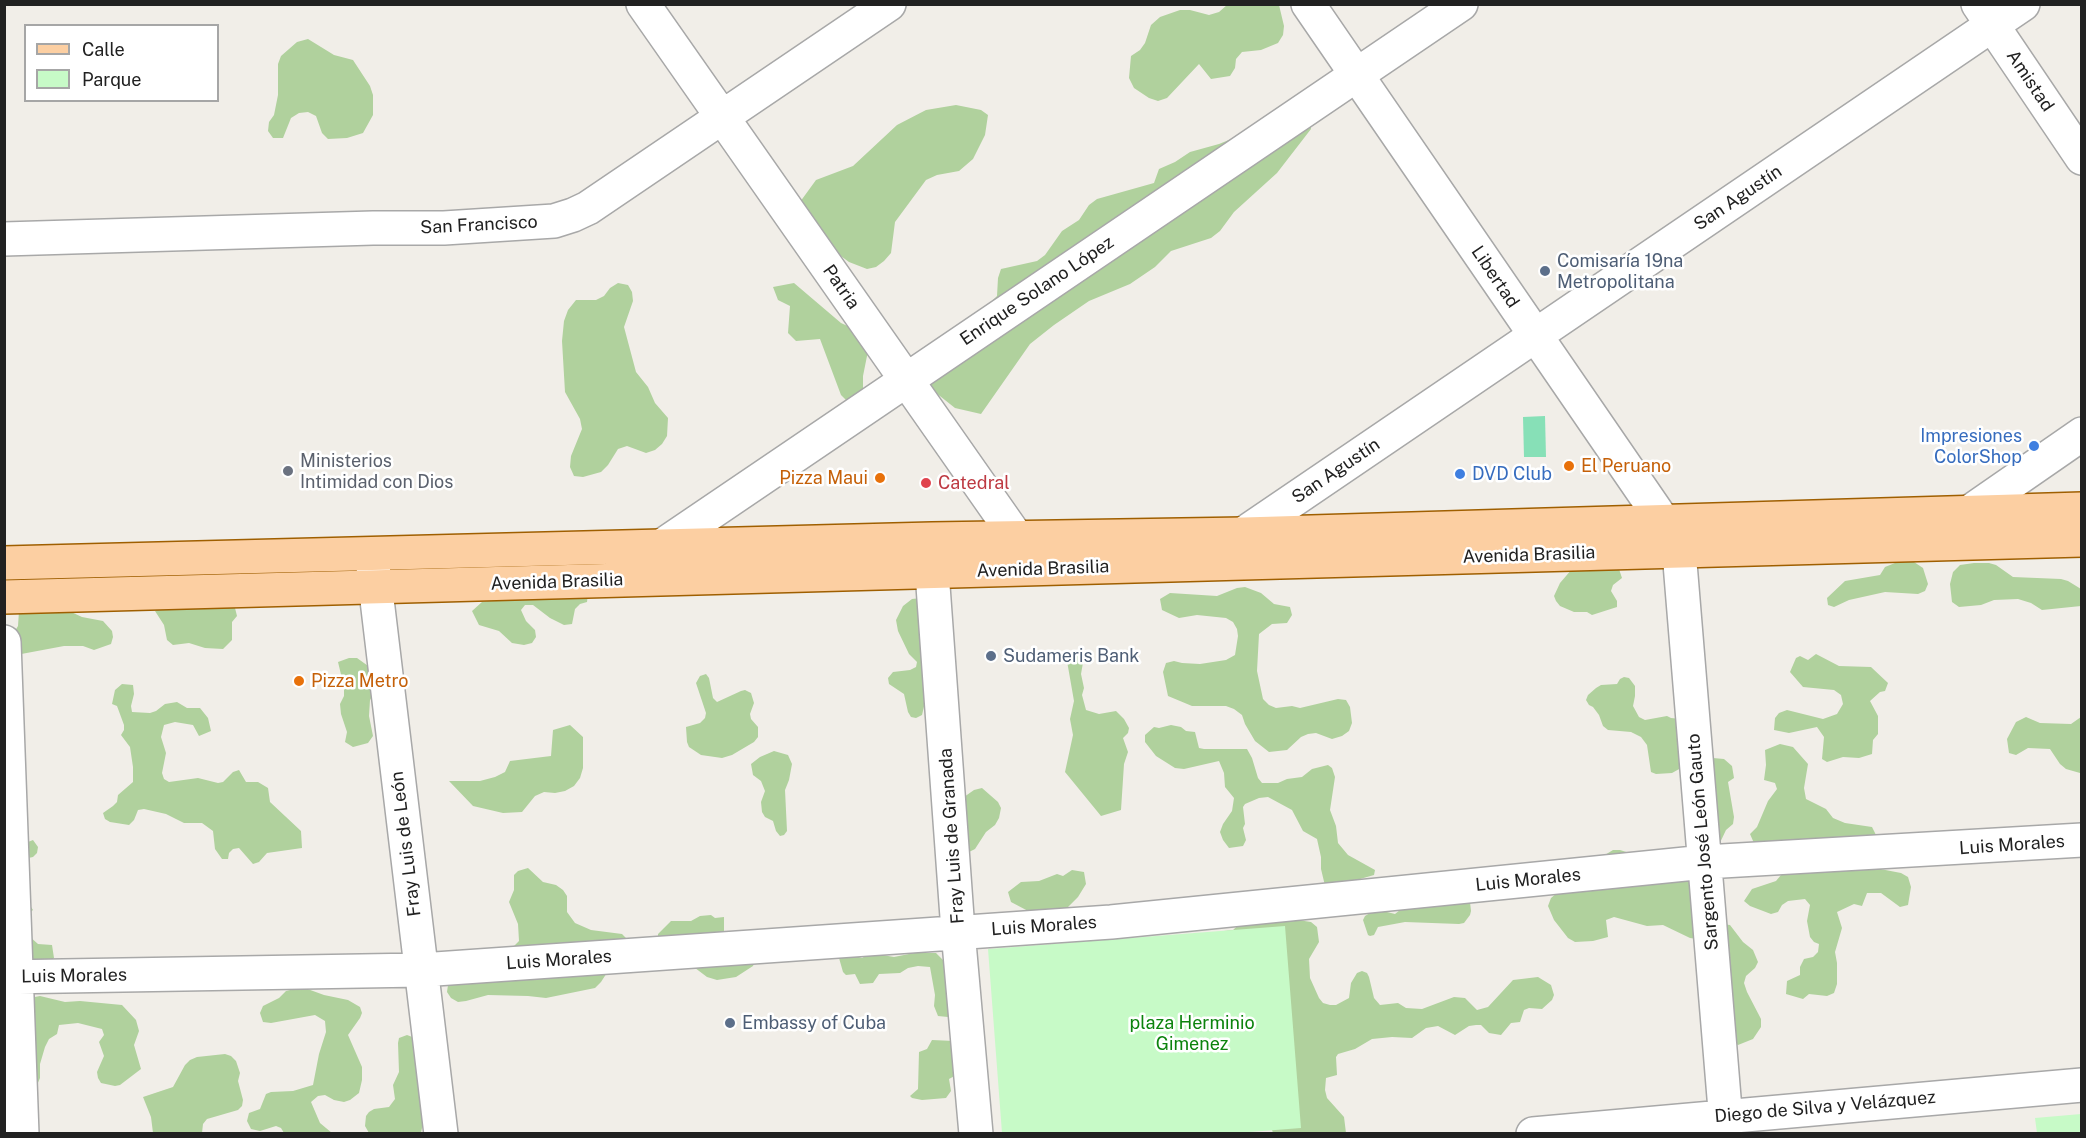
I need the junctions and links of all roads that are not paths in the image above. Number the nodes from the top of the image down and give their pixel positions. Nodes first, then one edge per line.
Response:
1 (644, 4) edge
2 (889, 4) edge
3 (1308, 4) edge
4 (1461, 4) edge
5 (2023, 4) edge
6 (1985, 15) edge
7 (1357, 75) junction
8 (722, 117) junction
9 (2082, 158) edge
10 (4, 239) edge
11 (1536, 336) junction
12 (906, 380) junction
13 (2082, 434) edge
14 (2082, 509) edge
15 (1968, 512) junction
16 (1662, 520) junction
17 (1244, 534) junction
18 (1016, 537) junction
19 (932, 539) junction
20 (2082, 540) edge
21 (1927, 544) junction
22 (662, 546) junction
23 (1679, 551) junction
24 (372, 554) junction
25 (4, 563) edge
26 (1199, 564) junction
27 (1038, 569) junction
28 (932, 572) junction
29 (615, 580) junction
30 (375, 587) junction
31 (4, 597) edge
32 (4, 642) edge
33 (2082, 840) edge
34 (1705, 862) junction
35 (958, 931) junction
36 (421, 970) junction
37 (11, 977) edge
38 (2082, 1085) edge
39 (1726, 1125) edge
40 (22, 1134) edge
41 (441, 1134) edge
42 (976, 1134) edge
43 (1533, 1134) edge

1 - 8 street, Patria
2 - 8 street, San Francisco
3 - 7 street, Libertad
4 - 7 street, Enrique Solano López
5 - 6 street, San Agustín
6 - 9 street, Amistad
6 - 11 street, San Agustín
7 - 11 street, Libertad
7 - 12 street, Enrique Solano López
8 - 10 street, San Francisco
8 - 12 street, Patria
11 - 16 street, Libertad
11 - 17 street, San Agustín
12 - 18 street, Patria
12 - 22 street, Enrique Solano López
13 - 15 street
14 - 15 main road, Avenida Brasilia
15 - 16 main road, Avenida Brasilia
15 - 21 street
16 - 17 main road, Avenida Brasilia
16 - 23 street, Libertad
17 - 18 main road, Avenida Brasilia
17 - 26 street
18 - 19 main road, Avenida Brasilia
18 - 27 street, Patria
19 - 22 main road, Avenida Brasilia
19 - 28 street, Fray Luis de Granada
20 - 21 main road, Avenida Brasilia
21 - 23 main road, Avenida Brasilia
22 - 24 main road, Avenida Brasilia
22 - 29 street, Enrique Solano López
23 - 26 main road, Avenida Brasilia
23 - 34 street, Sargento José León Gauto
24 - 25 main road, Avenida Brasilia
24 - 30 street, Fray Luis de León
26 - 27 main road, Avenida Brasilia
27 - 28 main road, Avenida Brasilia
28 - 29 main road, Avenida Brasilia
28 - 35 street, Fray Luis de Granada
29 - 30 main road, Avenida Brasilia
30 - 31 main road, Avenida Brasilia
30 - 36 street, Fray Luis de León
32 - 37 street
33 - 34 street, Luis Morales
34 - 35 street, Luis Morales
34 - 39 street, Sargento José León Gauto
35 - 36 street, Luis Morales
35 - 42 street, Fray Luis de Granada
36 - 37 street, Luis Morales
36 - 41 street, Fray Luis de León
37 - 40 street
38 - 39 street, Diego de Silva y Velázquez
39 - 43 street, Diego de Silva y Velázquez

